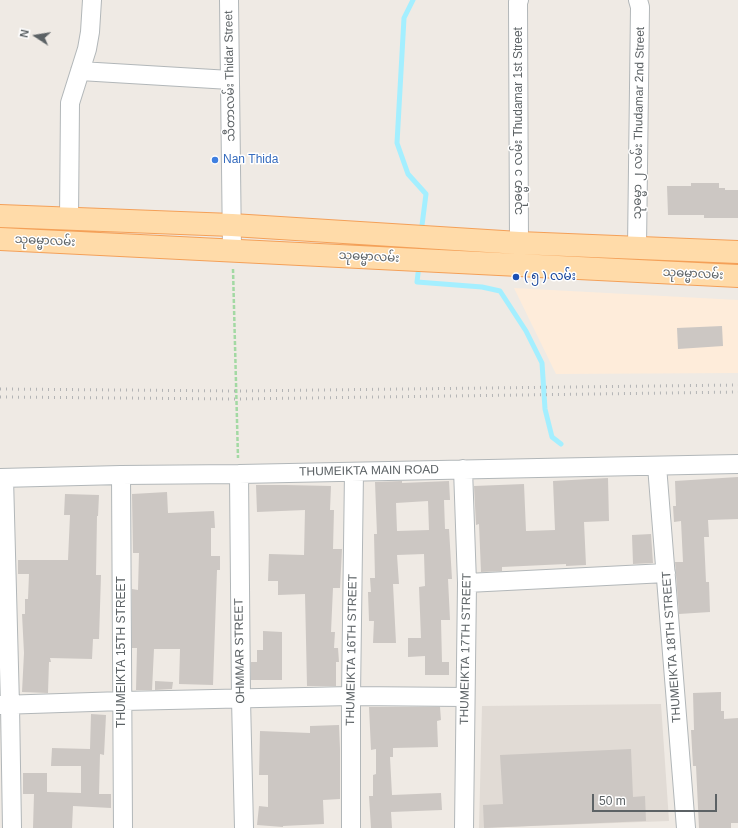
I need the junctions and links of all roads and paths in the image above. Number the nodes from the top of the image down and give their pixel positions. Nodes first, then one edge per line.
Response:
1 (92, 0) edge
2 (229, 0) edge
3 (520, 0) edge
4 (638, 0) edge
5 (80, 71) junction
6 (230, 80) junction
7 (0, 216) edge
8 (69, 219) junction
9 (232, 225) junction
10 (0, 239) edge
11 (519, 243) junction
12 (637, 247) junction
13 (232, 250) junction
14 (738, 252) edge
15 (738, 276) edge
16 (738, 464) edge
17 (657, 466) junction
18 (463, 469) junction
19 (354, 472) junction
20 (239, 474) junction
21 (121, 475) junction
22 (2, 478) edge
23 (666, 573) junction
24 (467, 583) junction
25 (351, 696) junction
26 (465, 697) junction
27 (241, 699) junction
28 (123, 701) junction
29 (5, 705) edge
30 (12, 828) edge
31 (123, 828) edge
32 (244, 828) edge
33 (350, 828) edge
34 (464, 828) edge
35 (686, 828) edge

1 - 5 street
2 - 6 street, သီတာလမ်း Thidar Street
3 - 11 street, သုဓမ္မာ ၁ လမ်း Thudamar 1st Street
4 - 12 street, သုဓမ္မာ ၂ လမ်း Thudamar 2nd Street
5 - 6 street
5 - 8 street
6 - 9 street, သီတာလမ်း Thidar Street
7 - 8 main road, သုဓမ္မာလမ်း
8 - 9 main road, သုဓမ္မာလမ်း
9 - 11 main road, သုဓမ္မာလမ်း
9 - 13 street, သီတာလမ်း Thidar Street
10 - 13 main road, သုဓမ္မာလမ်း
11 - 12 main road, သုဓမ္မာလမ်း
12 - 14 main road, သုဓမ္မာလမ်း
13 - 15 main road, သုဓမ္မာလမ်း
13 - 20 path
16 - 17 street, THUMEIKTA MAIN ROAD
17 - 18 street, THUMEIKTA MAIN ROAD
17 - 23 street, THUMEIKTA 18TH STREET
18 - 19 street, THUMEIKTA MAIN ROAD
18 - 24 street, THUMEIKTA 17TH STREET
19 - 20 street, THUMEIKTA MAIN ROAD
19 - 25 street, THUMEIKTA 16TH STREET
20 - 21 street, THUMEIKTA MAIN ROAD
20 - 27 street, OHMMAR STREET
21 - 22 street, THUMEIKTA MAIN ROAD
21 - 28 street, THUMEIKTA 15TH STREET
22 - 29 street
23 - 24 street
23 - 35 street, THUMEIKTA 18TH STREET
24 - 26 street, THUMEIKTA 17TH STREET
25 - 26 street
25 - 27 street
25 - 33 street, THUMEIKTA 16TH STREET
26 - 34 street, THUMEIKTA 17TH STREET
27 - 28 street
27 - 32 street, OHMMAR STREET
28 - 29 street
28 - 31 street, THUMEIKTA 15TH STREET
29 - 30 street

